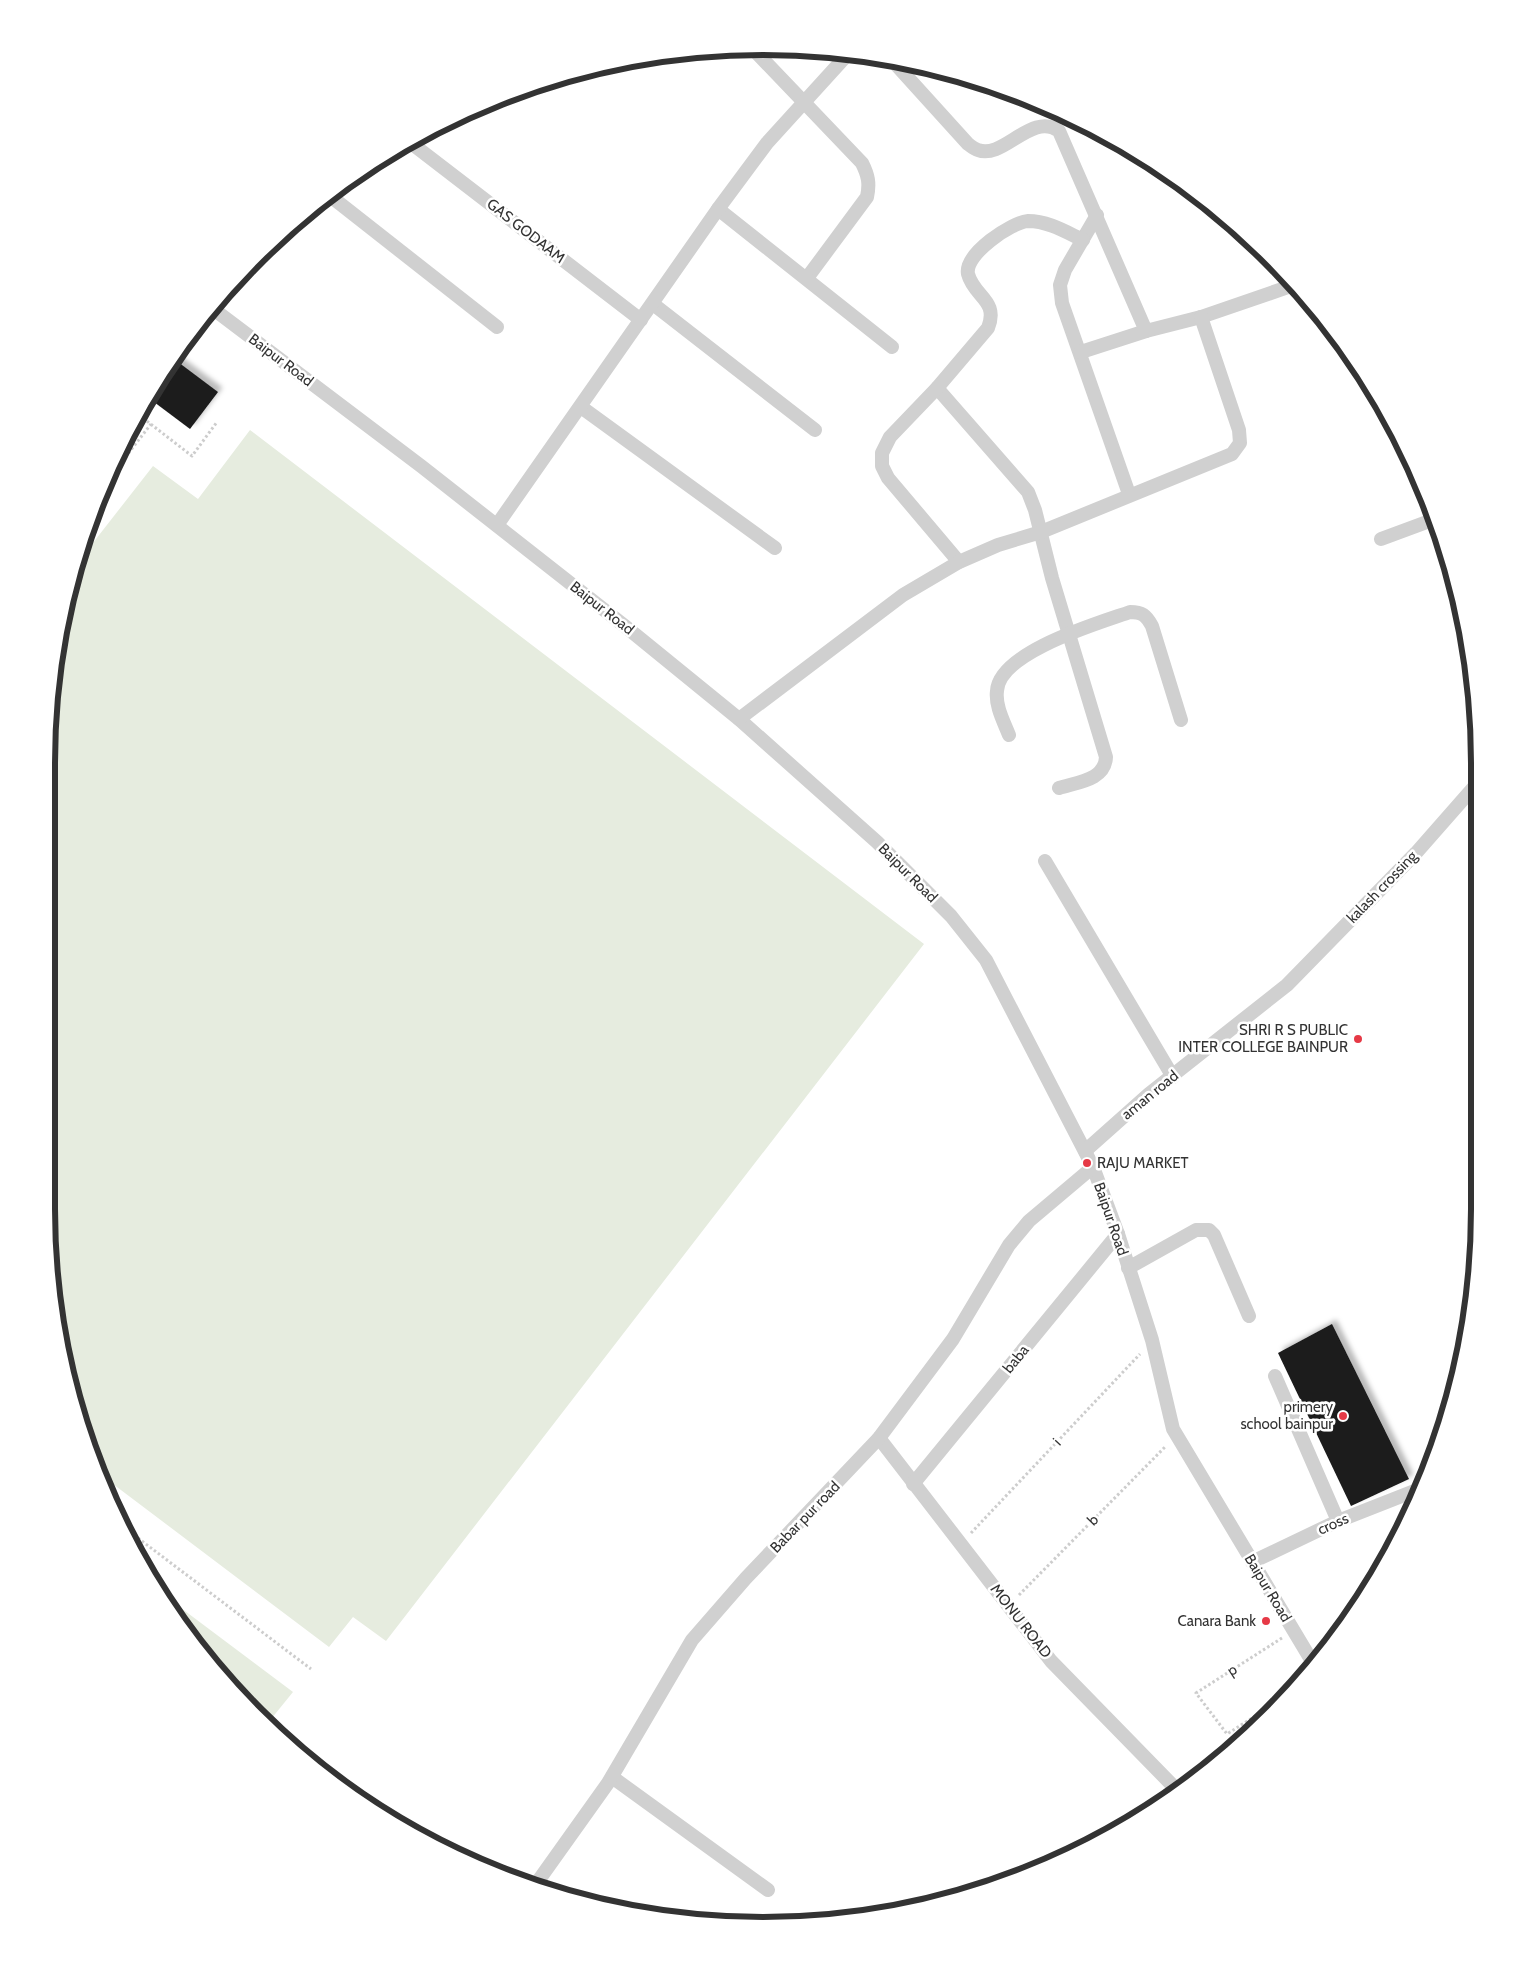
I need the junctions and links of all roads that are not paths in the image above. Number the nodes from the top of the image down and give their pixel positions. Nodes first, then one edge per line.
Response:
1 (758, 55) edge
2 (842, 60) edge
3 (901, 69) edge
4 (804, 101) junction
5 (416, 146) edge
6 (334, 199) edge
7 (718, 208) junction
8 (1097, 216) junction
9 (1083, 240) junction
10 (807, 278) junction
11 (1287, 287) edge
12 (653, 304) junction
13 (218, 312) edge
14 (1201, 318) junction
15 (641, 320) junction
16 (497, 326) dead end
17 (1146, 331) junction
18 (892, 347) dead end
19 (1081, 352) junction
20 (937, 388) junction
21 (581, 407) junction
22 (816, 430) dead end
23 (1129, 494) junction
24 (1428, 522) edge
25 (497, 525) junction
26 (1040, 532) junction
27 (1381, 539) dead end
28 (775, 548) dead end
29 (959, 562) junction
30 (1068, 634) junction
31 (739, 719) junction
32 (1181, 720) dead end
33 (1009, 736) dead end
34 (1059, 788) dead end
35 (1471, 790) edge
36 (1045, 861) dead end
37 (1287, 985) joint
38 (1173, 1077) junction
39 (1085, 1151) junction
40 (1093, 1167) junction
41 (1118, 1234) junction
42 (1128, 1268) junction
43 (1249, 1316) dead end
44 (1275, 1376) dead end
45 (879, 1438) junction
46 (913, 1484) junction
47 (1411, 1492) edge
48 (1338, 1521) junction
49 (1252, 1562) junction
50 (1310, 1658) edge
51 (612, 1777) junction
52 (1173, 1786) edge
53 (539, 1880) edge
54 (768, 1890) dead end

1 - 4 street
2 - 4 street
3 - 8 street
4 - 7 street
4 - 10 street
5 - 15 street, GAS GODAAM
6 - 16 street
7 - 10 street
7 - 12 street
8 - 9 street
8 - 17 street
9 - 19 street
9 - 20 street
10 - 18 street
11 - 14 street
12 - 15 street
12 - 22 street
13 - 25 street, Baipur Road
14 - 17 street
14 - 23 street
15 - 21 street
17 - 19 street
19 - 23 street
20 - 26 street
20 - 29 street
21 - 25 street
21 - 28 street
23 - 26 street
24 - 27 street
25 - 31 street, Baipur Road
26 - 29 street
26 - 30 street
29 - 31 street
30 - 32 street
30 - 33 street
30 - 34 street
31 - 39 street, Baipur Road
35 - 37 street, kalash crossing
36 - 38 street
37 - 38 street, aman road
38 - 39 street, aman road
39 - 40 street, Baipur Road
40 - 41 street, Baipur Road
40 - 45 street, Babar pur road
41 - 42 street, Baipur Road
41 - 46 street, baba
42 - 43 street
42 - 49 street, Baipur Road
44 - 48 street
45 - 46 street, MONU ROAD
45 - 51 street, Babar pur road
46 - 52 street, MONU ROAD
47 - 48 street, cross
48 - 49 street, cross
49 - 50 street, Baipur Road
51 - 53 street, Babar pur road
51 - 54 street

